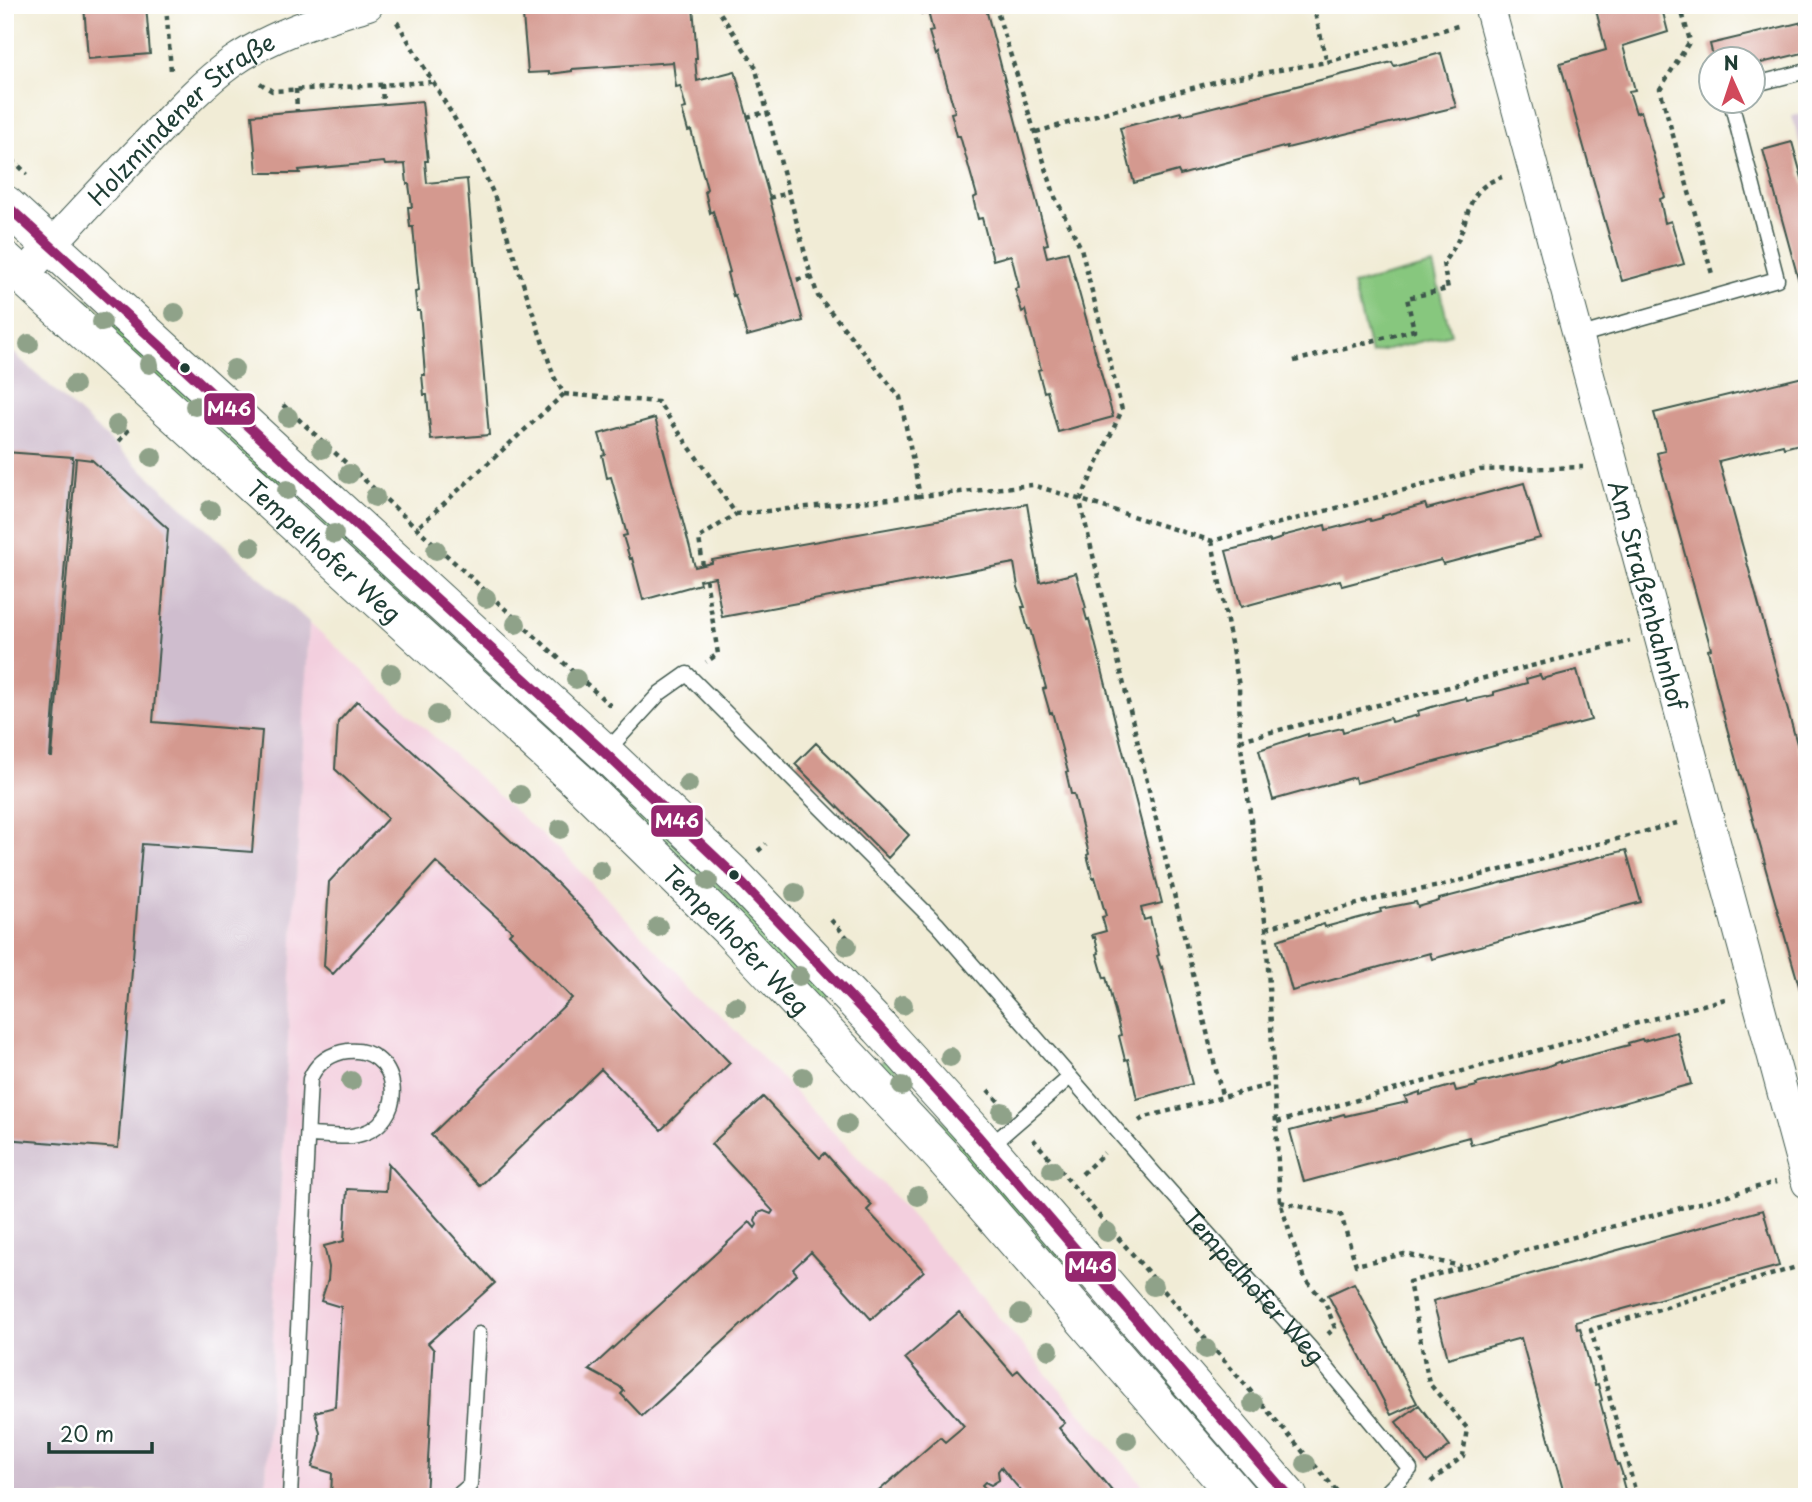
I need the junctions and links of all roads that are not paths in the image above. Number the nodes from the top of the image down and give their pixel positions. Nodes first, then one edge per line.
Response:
1 (368, 5) edge
2 (1489, 5) edge
3 (1807, 71) edge
4 (1766, 81) edge
5 (1735, 116) edge
6 (5, 204) edge
7 (51, 244) junction
8 (14, 267) edge
9 (1578, 336) junction
10 (605, 753) junction
11 (880, 1028) junction
12 (851, 1057) junction
13 (1070, 1077) junction
14 (308, 1135) junction
15 (988, 1148) junction
16 (1793, 1182) edge
17 (479, 1334) dead end
18 (290, 1497) edge
19 (456, 1497) edge
20 (1238, 1497) edge
21 (1289, 1497) edge
22 (1382, 1497) edge

1 - 7 street, Holzmindener Straße
2 - 9 street, Am Straßenbahnhof
3 - 4 lane
5 - 9 lane
6 - 7 street, Tempelhofer Weg
7 - 8 street, Holzmindener Straße
7 - 10 street, Tempelhofer Weg
8 - 12 street, Tempelhofer Weg
9 - 16 street, Am Straßenbahnhof
10 - 11 street, Tempelhofer Weg
10 - 13 lane, Tempelhofer Weg
11 - 12 street
11 - 15 street, Tempelhofer Weg
12 - 20 street, Tempelhofer Weg
13 - 15 lane
13 - 22 lane, Tempelhofer Weg
14 - 14 lane
14 - 18 lane
15 - 21 street, Tempelhofer Weg
17 - 19 lane

